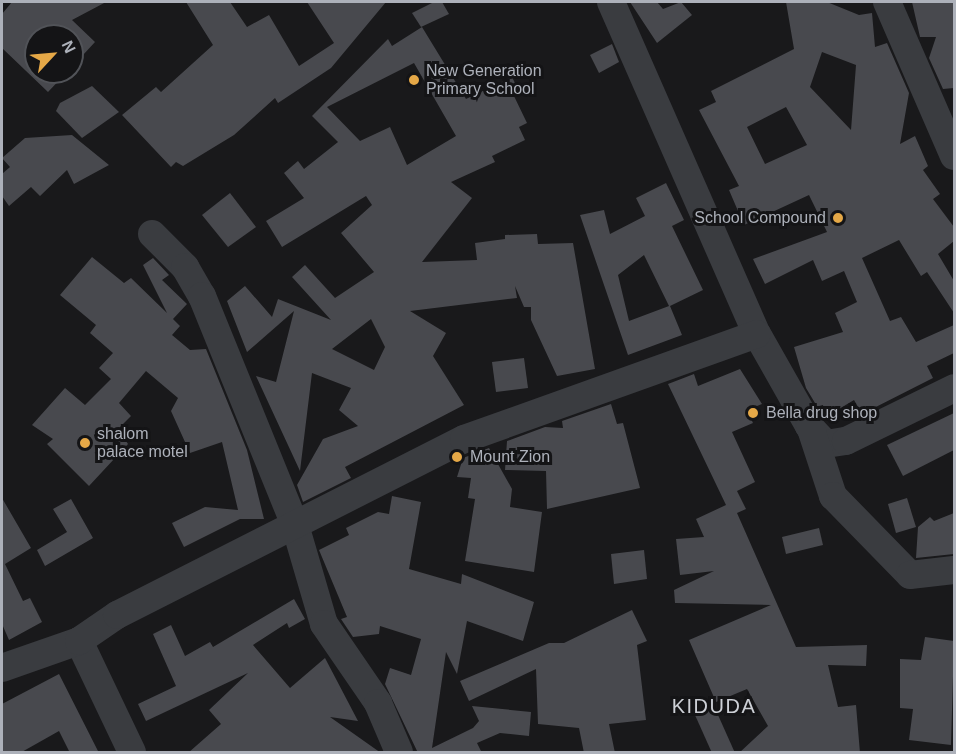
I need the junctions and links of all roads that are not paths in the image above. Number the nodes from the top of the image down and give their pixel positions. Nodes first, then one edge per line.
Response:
1 (610, 2) edge
2 (886, 2) edge
3 (954, 156) edge
4 (152, 234) dead end
5 (757, 334) junction
6 (954, 388) edge
7 (809, 426) junction
8 (295, 525) junction
9 (954, 570) edge
10 (79, 641) junction
11 (2, 668) edge
12 (132, 753) edge
13 (399, 753) edge

1 - 5 street
2 - 3 street
4 - 8 street
5 - 7 street
5 - 8 street
6 - 7 street
7 - 9 street
8 - 10 street
8 - 13 street
10 - 11 street
10 - 12 street

